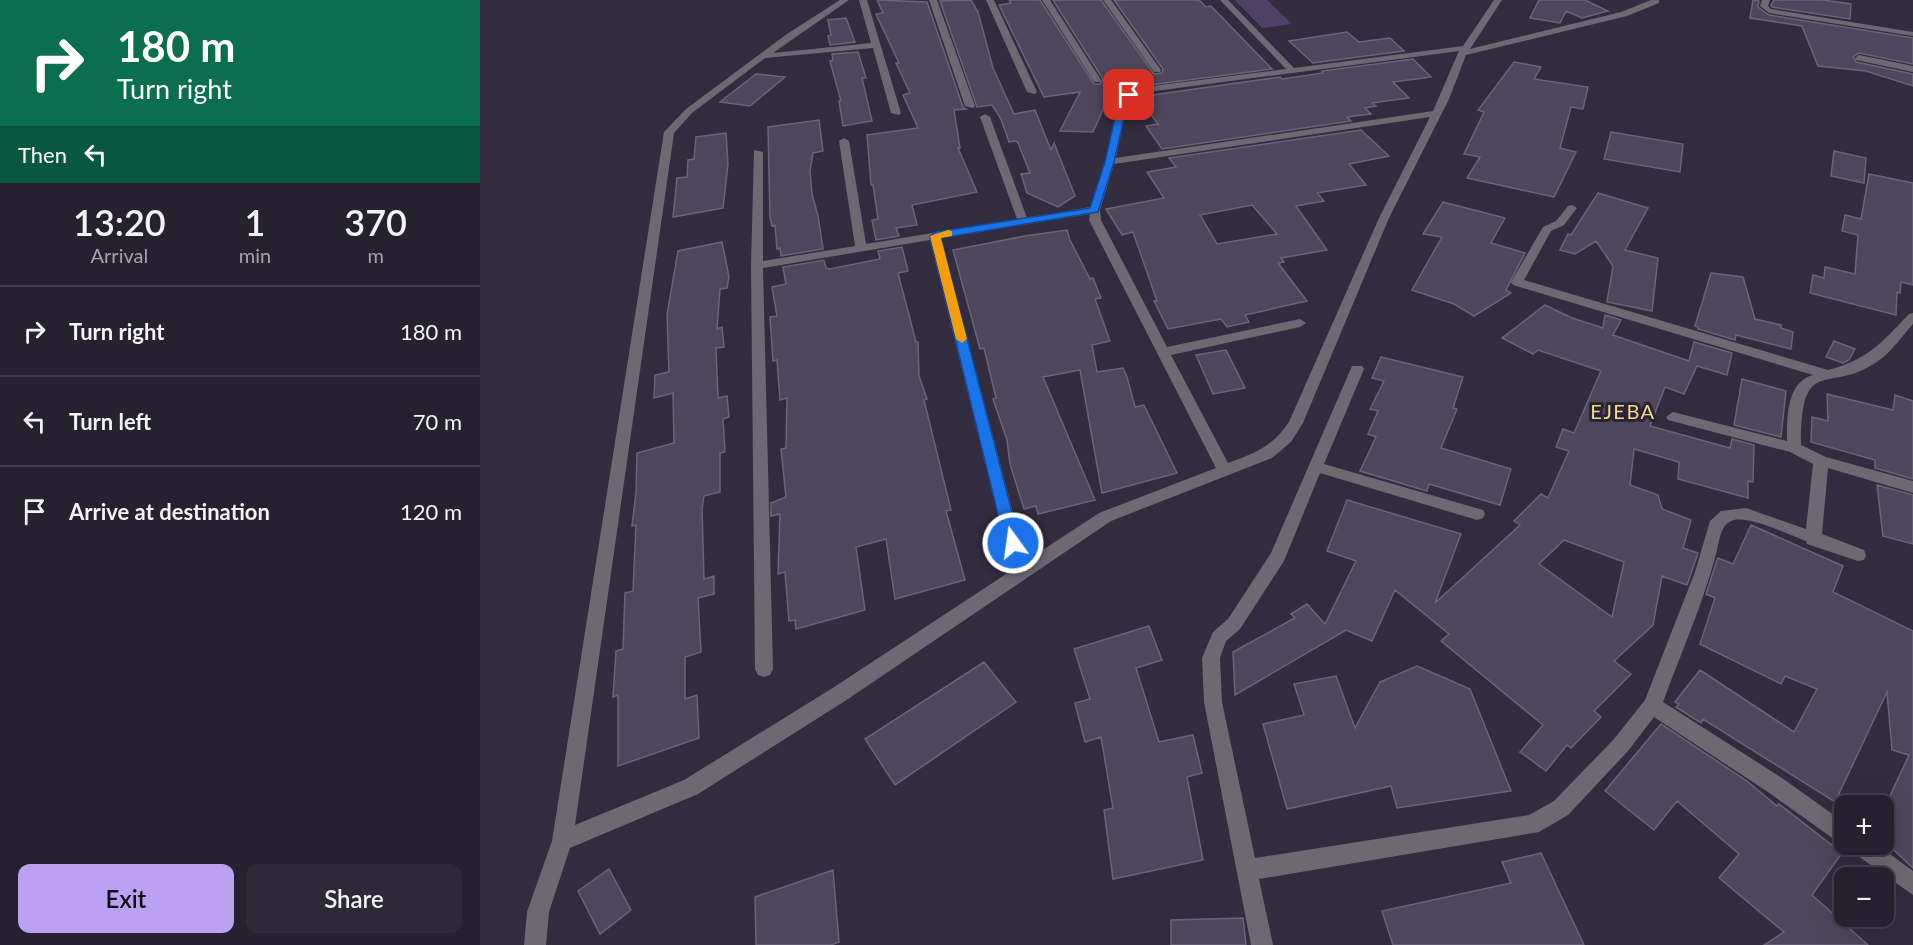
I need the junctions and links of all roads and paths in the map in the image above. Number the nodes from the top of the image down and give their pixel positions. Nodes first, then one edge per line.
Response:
1 (845, 0) edge
2 (863, 0) edge
3 (933, 0) edge
4 (990, 0) edge
5 (1046, 0) edge
6 (1107, 0) edge
7 (1224, 0) edge
8 (1498, 0) edge
9 (1627, 0) edge
10 (1655, 0) edge
11 (1766, 0) edge
12 (1641, 8) junction
13 (1913, 34) edge
14 (876, 45) junction
15 (1464, 50) junction
16 (764, 56) junction
17 (1859, 58) dead end
18 (1291, 69) junction
19 (1913, 69) edge
20 (1157, 70) dead end
21 (1097, 80) dead end
22 (1032, 92) dead end
23 (970, 106) dead end
24 (896, 113) dead end
25 (1437, 113) junction
26 (986, 117) dead end
27 (844, 141) dead end
28 (758, 152) dead end
29 (1110, 162) junction
30 (1572, 208) dead end
31 (1095, 210) junction
32 (1023, 222) junction
33 (936, 236) junction
34 (861, 248) junction
35 (757, 265) junction
36 (1913, 317) edge
37 (1300, 323) dead end
38 (1164, 352) junction
39 (1357, 369) dead end
40 (1829, 375) junction
41 (1673, 417) dead end
42 (1794, 448) junction
43 (1821, 461) junction
44 (1317, 467) junction
45 (1225, 472) junction
46 (1913, 487) edge
47 (1477, 514) dead end
48 (1813, 540) junction
49 (1013, 543) dead end
50 (1858, 555) dead end
51 (764, 669) dead end
52 (1652, 705) junction
53 (1834, 827) edge
54 (562, 841) junction
55 (1873, 855) edge
56 (1246, 870) junction
57 (1913, 884) edge
58 (535, 945) edge
59 (1262, 945) edge

1 - 16 street
2 - 14 street
3 - 23 street
4 - 22 street
5 - 21 street
6 - 20 street
7 - 18 street
8 - 15 street
9 - 12 street
10 - 12 street
11 - 13 street
12 - 15 street
14 - 16 street
14 - 24 street
15 - 18 street
15 - 25 street
16 - 54 street
17 - 19 street
18 - 29 street
25 - 29 street
25 - 45 street
26 - 32 street
27 - 34 street
28 - 35 street
29 - 31 street
30 - 40 street
31 - 32 street
31 - 38 street
32 - 33 street
33 - 34 street
33 - 49 street
34 - 35 street
35 - 51 street
36 - 40 street
37 - 38 street
38 - 45 street
39 - 44 street
40 - 42 street
41 - 42 street
42 - 43 street
43 - 46 street
43 - 48 street
44 - 47 street
44 - 56 street
45 - 54 street
48 - 50 street
48 - 52 street
52 - 53 street
52 - 56 street
54 - 58 street
55 - 57 street
56 - 59 street

